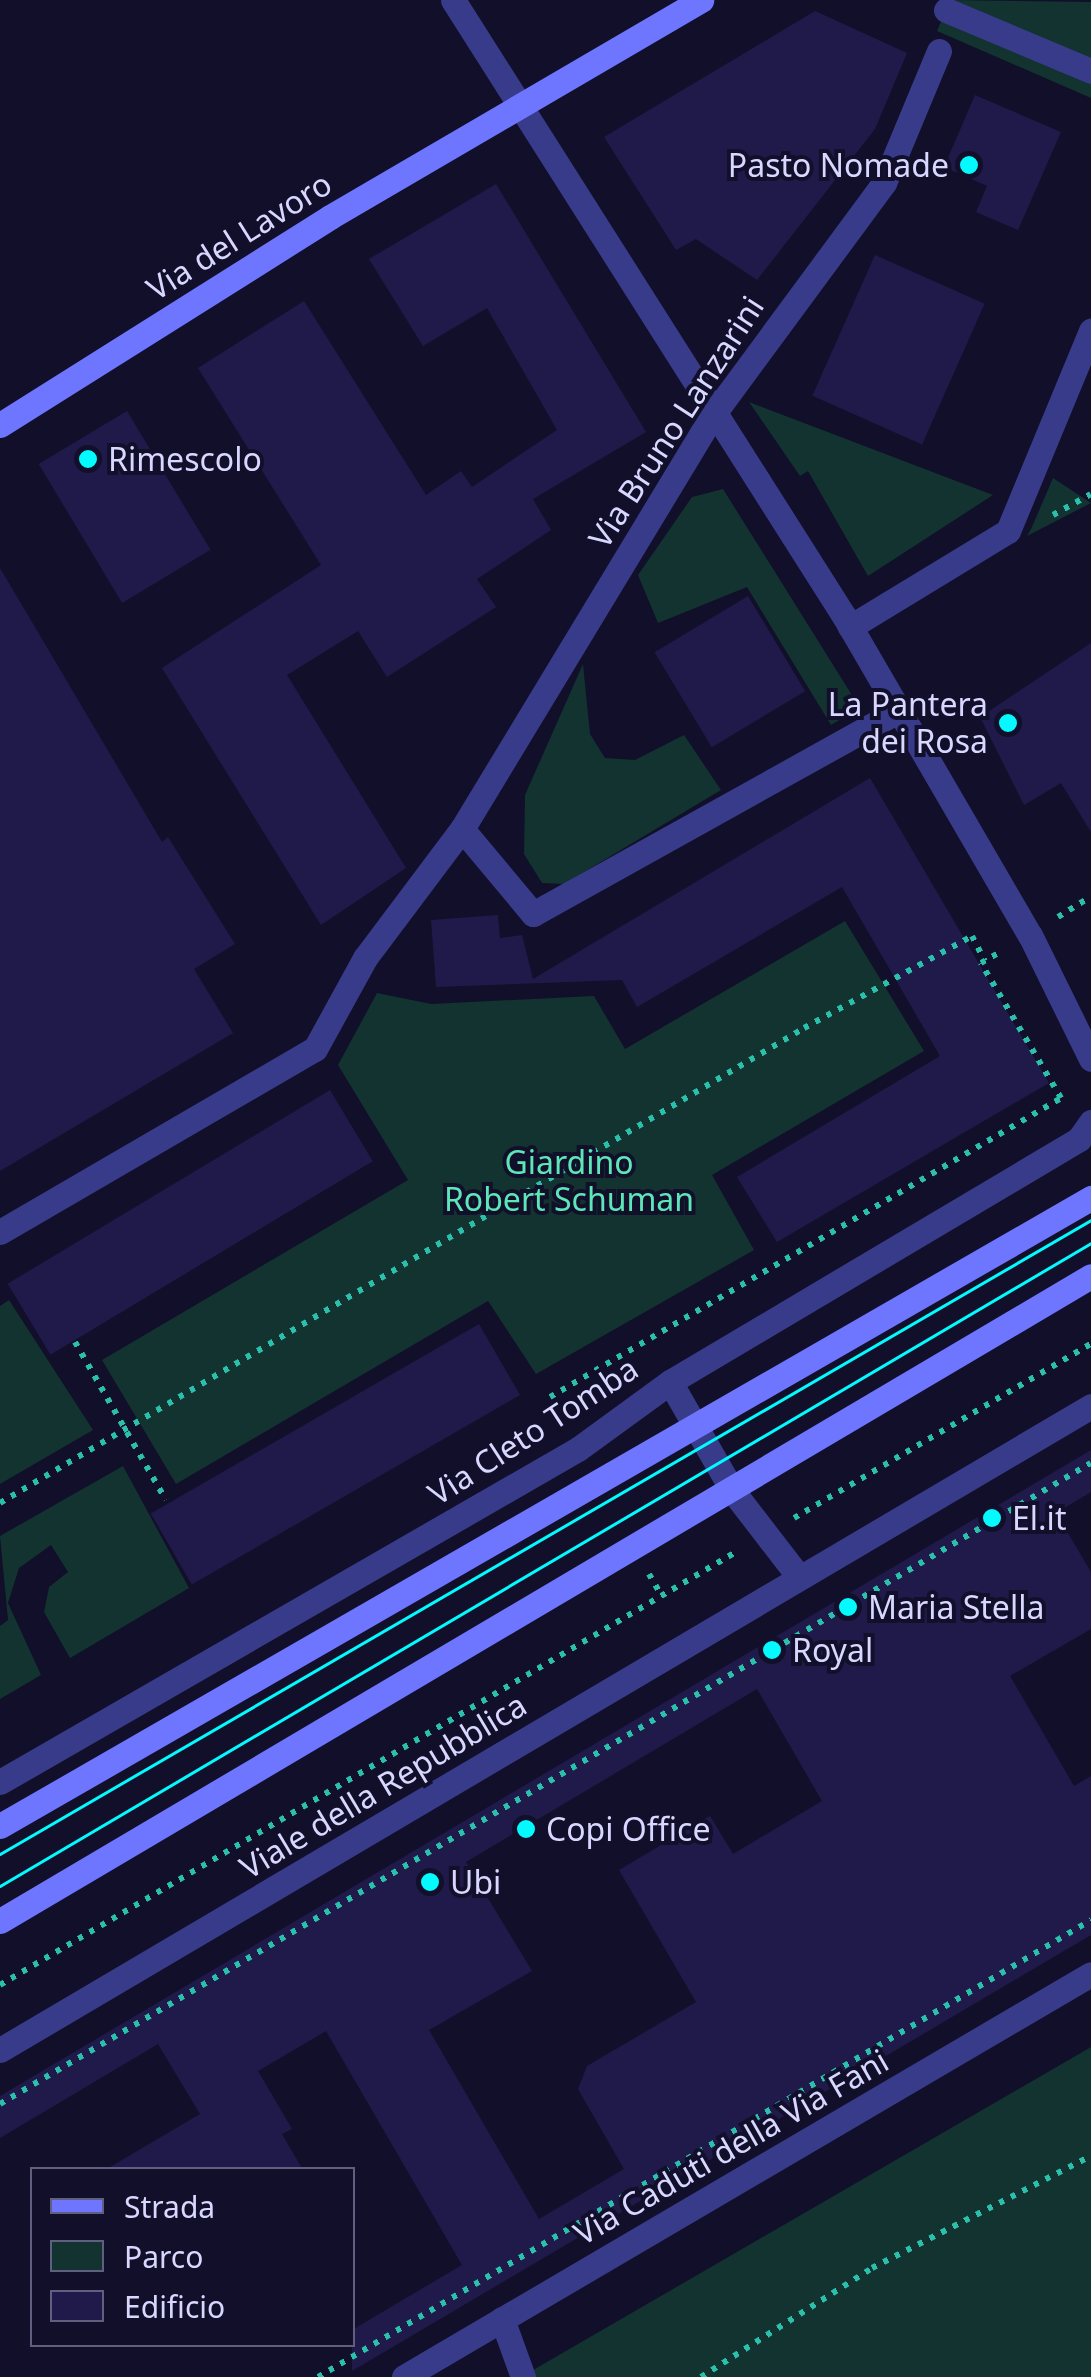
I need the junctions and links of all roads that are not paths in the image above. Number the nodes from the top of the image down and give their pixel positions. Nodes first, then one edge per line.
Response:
1 (453, 0) edge
2 (701, 0) edge
3 (946, 10) dead end
4 (939, 50) dead end
5 (1091, 72) edge
6 (516, 106) junction
7 (1091, 331) edge
8 (715, 412) junction
9 (0, 425) edge
10 (850, 627) junction
11 (899, 710) junction
12 (462, 829) junction
13 (1091, 1059) edge
14 (1091, 1122) edge
15 (1091, 1198) edge
16 (0, 1232) edge
17 (1091, 1276) edge
18 (670, 1382) junction
19 (1091, 1406) edge
20 (694, 1425) junction
21 (732, 1490) junction
22 (799, 1577) junction
23 (0, 1782) edge
24 (0, 1826) edge
25 (0, 1922) edge
26 (1091, 1974) edge
27 (0, 2050) edge
28 (502, 2319) junction
29 (404, 2377) edge
30 (523, 2377) edge

1 - 6 street
2 - 6 main road, Via del Lavoro
3 - 5 street
4 - 8 street, Via Bruno Lanzarini
6 - 8 street
6 - 9 main road, Via del Lavoro
7 - 10 street
8 - 10 street
8 - 12 street, Via Bruno Lanzarini
10 - 11 street
11 - 12 street
11 - 13 street
12 - 16 street, Via Bruno Lanzarini
14 - 18 street, Via Cleto Tomba
15 - 20 main road
17 - 21 main road
18 - 20 street
18 - 23 street, Via Cleto Tomba
19 - 22 street, Viale della Repubblica
20 - 21 street
20 - 24 main road
21 - 22 street
21 - 25 main road
22 - 27 street, Viale della Repubblica
26 - 28 street, Via Caduti della Via Fani
28 - 29 street, Via Caduti della Via Fani
28 - 30 street

